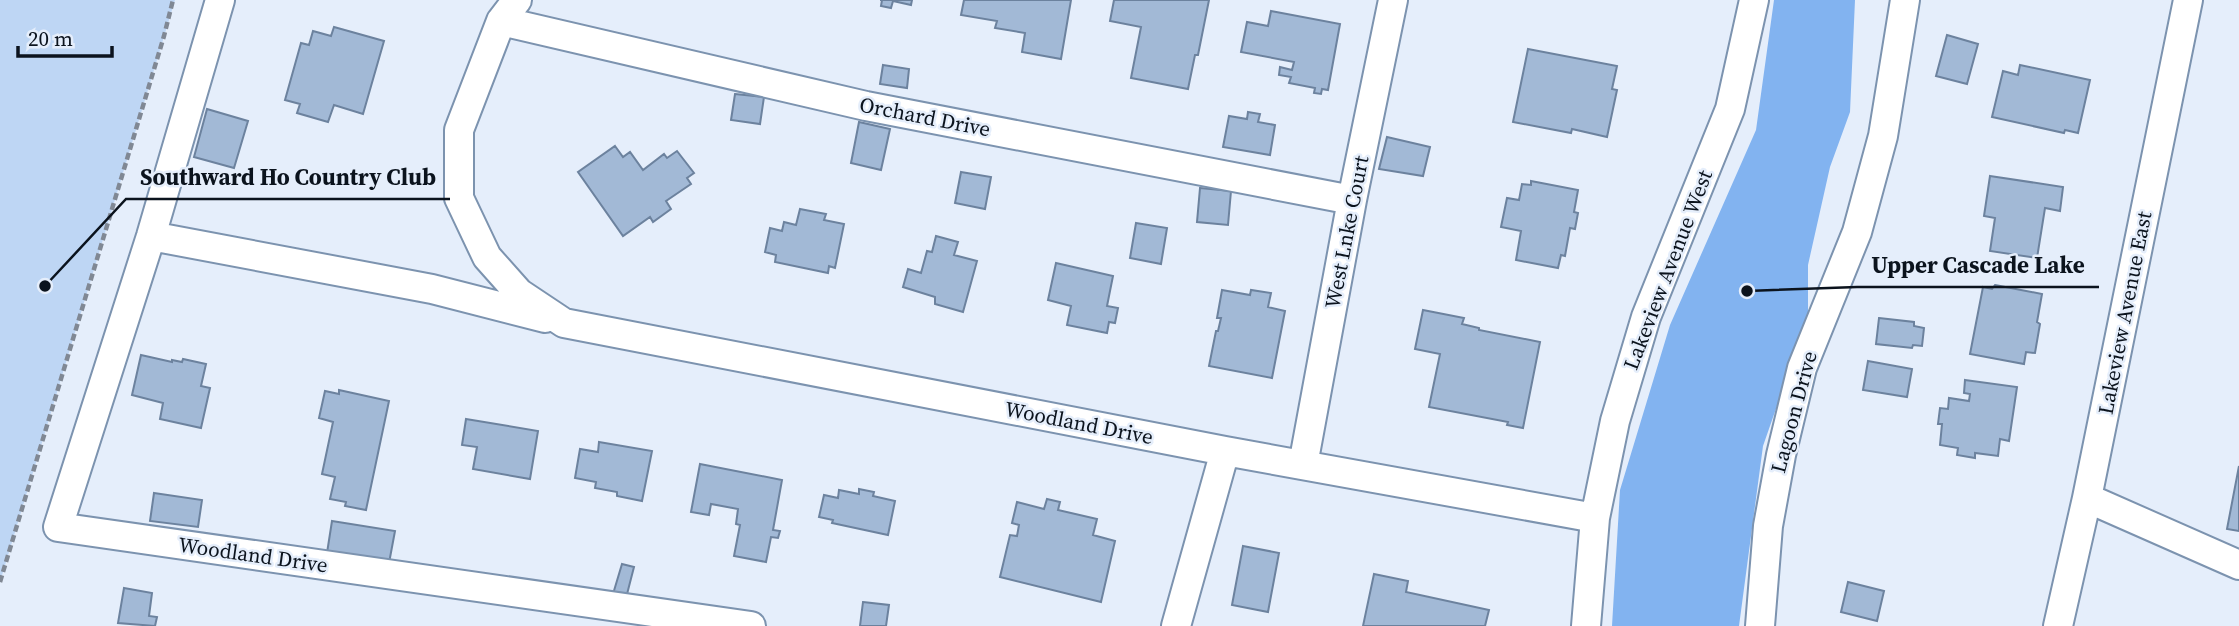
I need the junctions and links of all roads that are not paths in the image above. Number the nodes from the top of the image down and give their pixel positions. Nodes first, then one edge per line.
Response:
1 (220, 0) edge
2 (1393, 0) edge
3 (1754, 0) edge
4 (1905, 0) edge
5 (2188, 0) edge
6 (509, 11) edge
7 (1352, 200) junction
8 (151, 236) junction
9 (564, 323) junction
10 (1225, 451) junction
11 (1303, 465) junction
12 (2087, 498) junction
13 (1595, 519) junction
14 (2239, 565) edge
15 (751, 626) edge
16 (1176, 626) edge
17 (1586, 626) edge
18 (1760, 626) edge
19 (2058, 626) edge

1 - 8 street, Woodland Drive
2 - 7 street, West Lnke Court
3 - 13 street, Lakeview Avenue West
4 - 18 street, Lagoon Drive
5 - 12 street, Lakeview Avenue East
6 - 7 street, Orchard Drive
6 - 9 street, Woodland Drive
7 - 11 street, West Lnke Court
8 - 9 street, Woodland Drive
8 - 15 street, Woodland Drive
9 - 10 street, Woodland Drive
10 - 11 street, Woodland Drive
10 - 16 street
11 - 13 street, Woodland Drive
12 - 14 street
12 - 19 street, Lakeview Avenue East
13 - 17 street, Lakeview Avenue West

